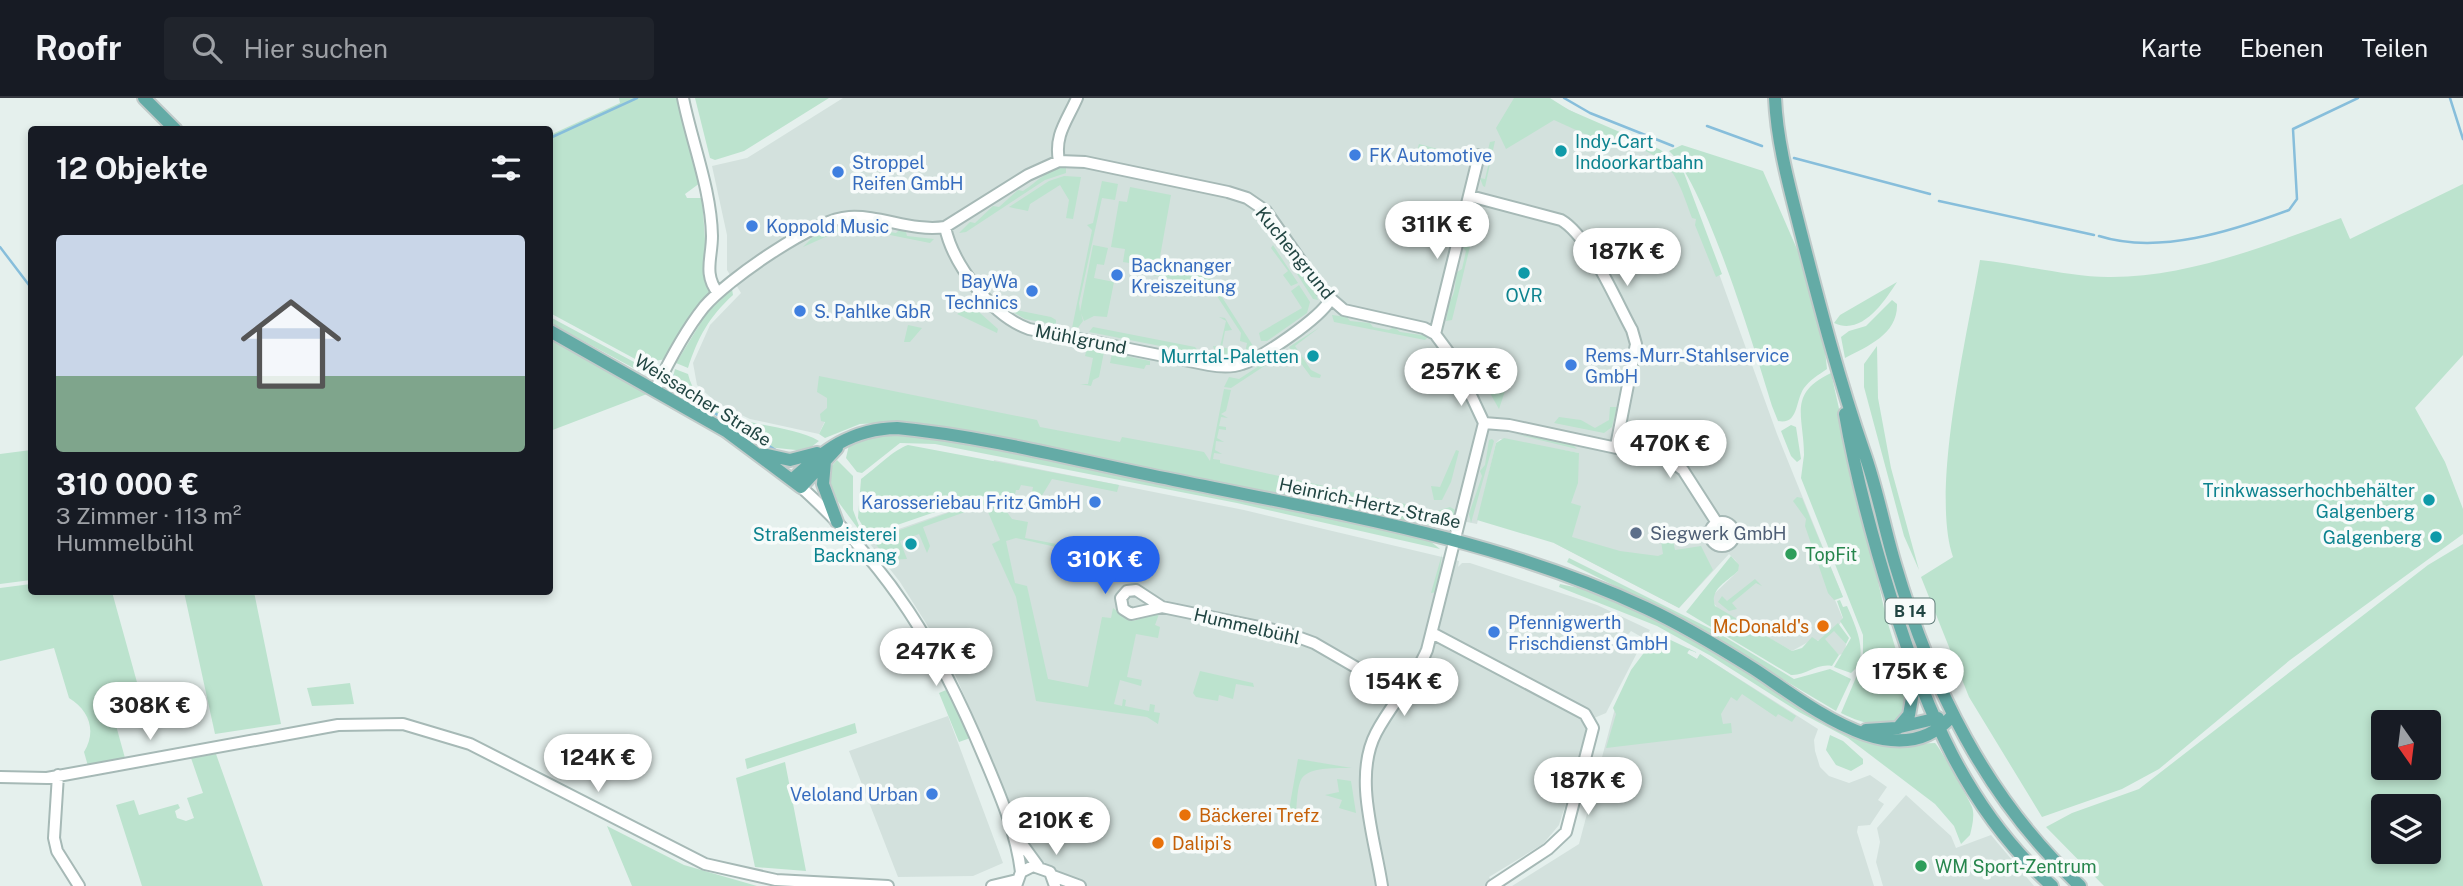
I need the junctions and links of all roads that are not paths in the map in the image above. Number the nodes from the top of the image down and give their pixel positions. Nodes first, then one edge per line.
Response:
1 (144, 98) edge
2 (683, 98) edge
3 (1077, 98) edge
4 (1775, 98) edge
5 (172, 126) edge
6 (1479, 155) dead end
7 (1059, 161) junction
8 (1469, 196) junction
9 (944, 227) junction
10 (718, 293) junction
11 (1329, 300) junction
12 (553, 333) edge
13 (1435, 334) junction
14 (1838, 376) junction
15 (655, 390) junction
16 (1485, 423) junction
17 (848, 437) junction
18 (832, 445) junction
19 (1616, 446) junction
20 (758, 453) junction
21 (825, 461) junction
22 (796, 483) junction
23 (837, 522) junction
24 (1717, 523) dead end
25 (1455, 539) junction
26 (1162, 607) dead end
27 (1432, 633) junction
28 (1916, 677) junction
29 (1402, 694) junction
30 (1952, 716) junction
31 (1933, 719) junction
32 (1847, 728) junction
33 (1896, 728) junction
34 (1938, 732) junction
35 (58, 775) junction
36 (0, 777) edge
37 (1016, 837) junction
38 (1038, 866) junction
39 (2036, 872) junction
40 (1018, 879) edge
41 (1054, 881) edge
42 (79, 886) edge
43 (888, 886) edge
44 (992, 886) edge
45 (1073, 886) edge
46 (1382, 886) edge
47 (1492, 886) edge
48 (2042, 886) edge
49 (2052, 886) edge
50 (2080, 886) edge

1 - 5 main road
2 - 10 street
3 - 7 street
4 - 14 main road, B 14
6 - 8 street
7 - 9 street, Kuchengrund
7 - 11 street, Kuchengrund
8 - 13 street
8 - 19 street
9 - 10 street
9 - 11 street, Mühlgrund
10 - 15 street
11 - 13 street, Kuchengrund
12 - 15 main road, Weissacher Straße
13 - 16 street
14 - 28 main road, B 14
14 - 30 main road, B 14
15 - 20 main road, Weissacher Straße
16 - 19 street
16 - 25 street
17 - 18 main road, Heinrich-Hertz-Straße
17 - 21 main road
17 - 25 main road, Heinrich-Hertz-Straße
18 - 20 main road
18 - 22 main road, Heinrich-Hertz-Straße
19 - 24 street
20 - 22 main road, Weissacher Straße
21 - 22 main road
21 - 23 main road
22 - 23 street, Weissacher Straße
23 - 37 street, Weissacher Straße
25 - 27 street
25 - 32 main road, Heinrich-Hertz-Straße
26 - 29 street, Hummelbühl
27 - 29 street
27 - 47 street
28 - 31 main road, B 14
28 - 33 main road
29 - 46 street
30 - 31 main road
30 - 34 main road
30 - 50 main road, B 14
31 - 33 main road
31 - 34 main road, B 14
32 - 33 main road
32 - 34 main road, Heinrich-Hertz-Straße
34 - 39 main road, B 14
35 - 36 street
35 - 42 street
35 - 43 street
37 - 38 street, Weissacher Straße
37 - 40 street, Weissacher Straße
38 - 40 street
38 - 41 street, Weissacher Straße
39 - 48 street
39 - 49 main road, B 14
40 - 44 street
41 - 45 street, Weissacher Straße

